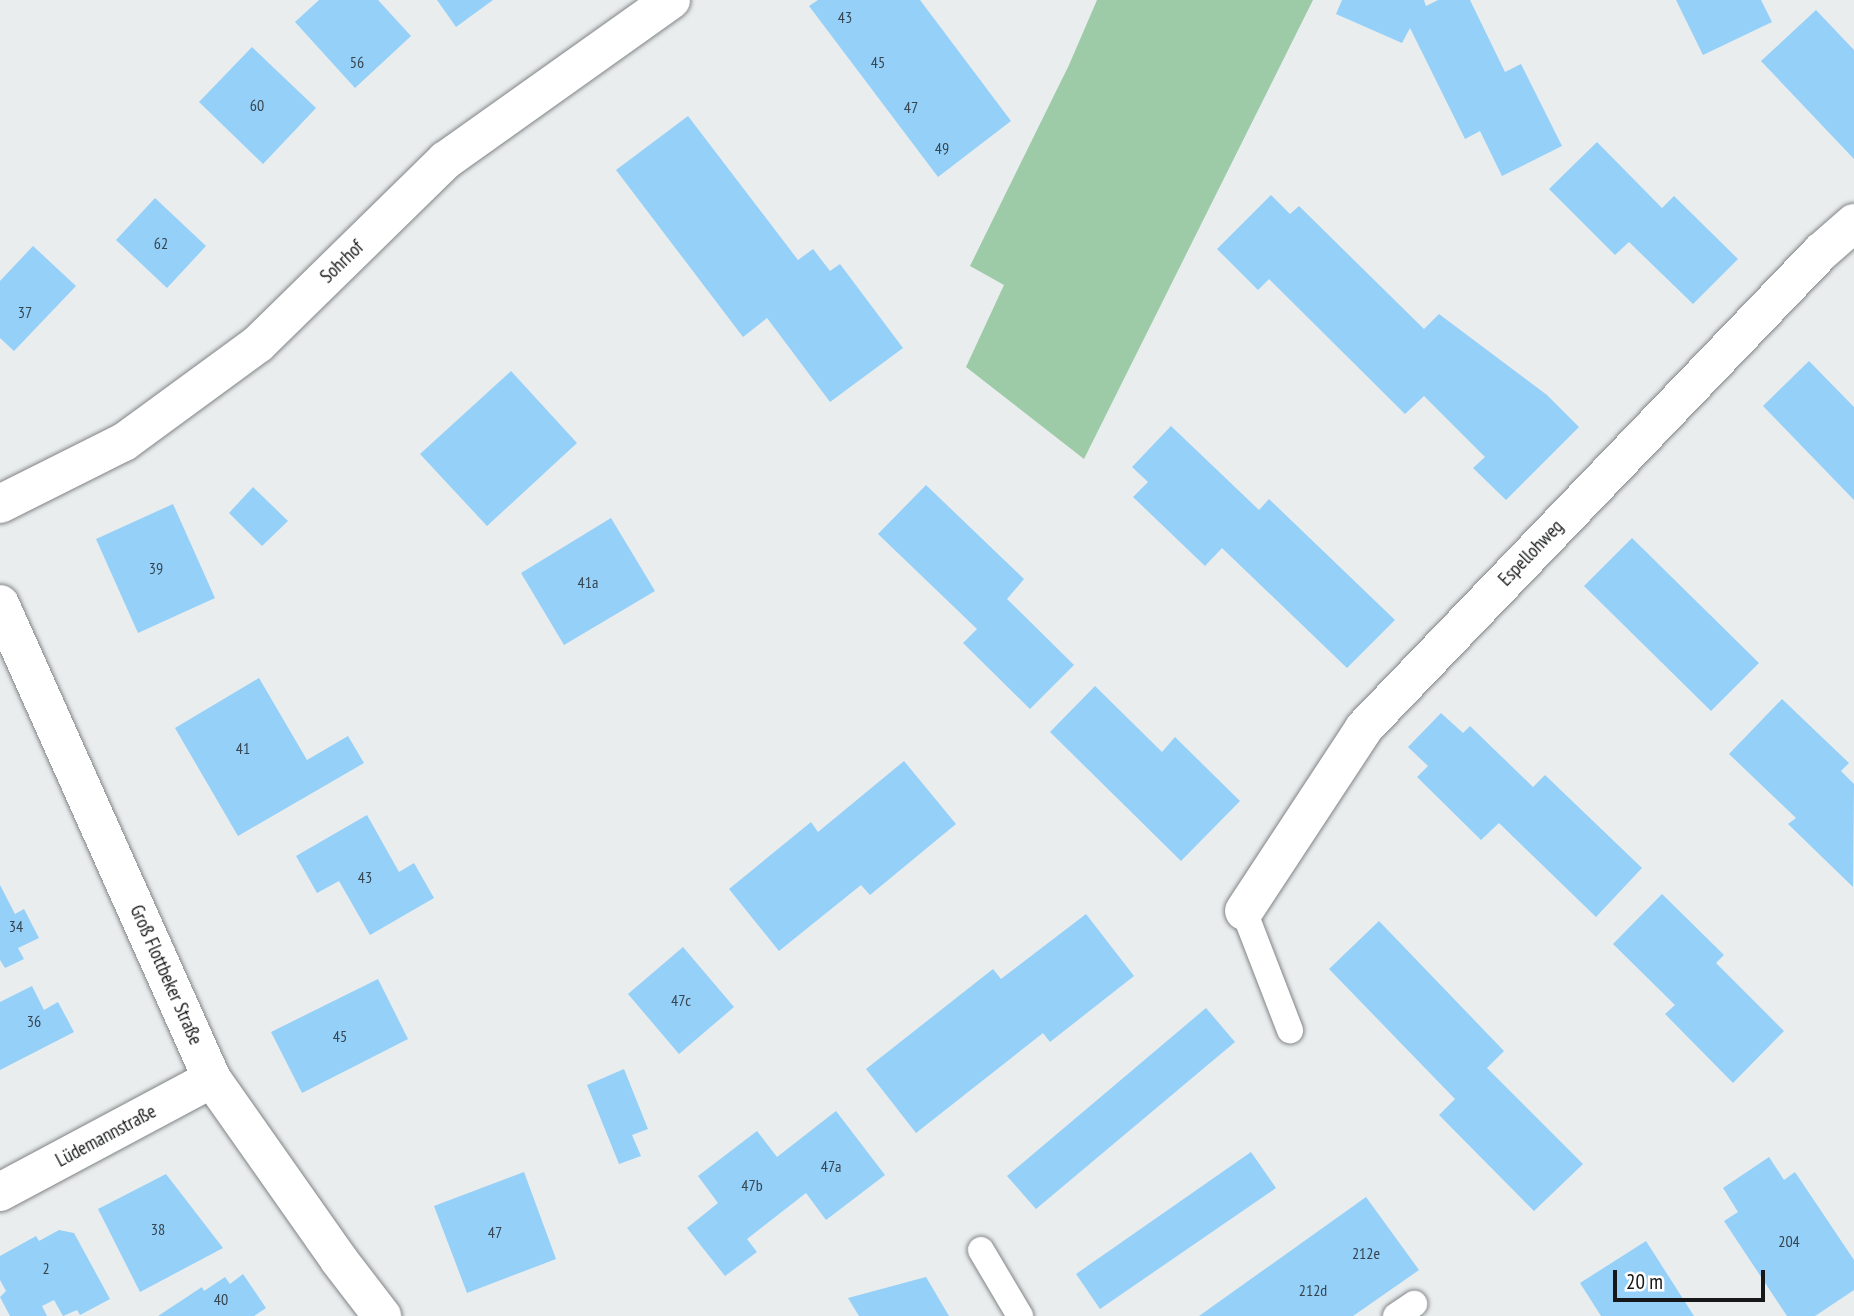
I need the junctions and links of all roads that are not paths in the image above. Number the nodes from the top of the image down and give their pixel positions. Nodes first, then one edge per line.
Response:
1 (671, 0) edge
2 (1854, 223) edge
3 (0, 504) edge
4 (0, 604) edge
5 (1244, 911) joint
6 (1290, 1030) dead end
7 (212, 1079) junction
8 (0, 1192) edge
9 (981, 1250) dead end
10 (382, 1316) edge
11 (1020, 1316) edge

1 - 3 street, Sohrhof
2 - 5 street, Espellohweg
4 - 7 street, Groß Flottbeker Straße
5 - 6 lane
7 - 8 street, Lüdemannstraße
7 - 10 street, Groß Flottbeker Straße
9 - 11 lane

